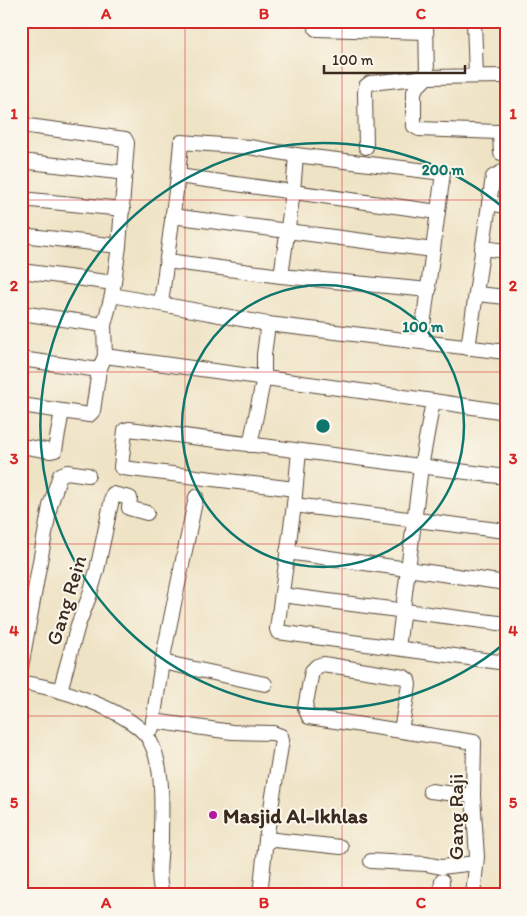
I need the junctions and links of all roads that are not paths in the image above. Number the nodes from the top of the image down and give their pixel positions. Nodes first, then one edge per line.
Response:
1 (474, 21) edge
2 (333, 25) edge
3 (380, 26) edge
4 (426, 26) edge
5 (316, 29) dead end
6 (476, 76) junction
7 (506, 76) edge
8 (427, 77) junction
9 (21, 125) edge
10 (366, 147) dead end
11 (501, 153) dead end
12 (296, 155) junction
13 (21, 161) edge
14 (506, 170) edge
15 (126, 173) junction
16 (178, 176) junction
17 (293, 192) junction
18 (21, 199) edge
19 (489, 203) junction
20 (506, 206) edge
21 (123, 209) junction
22 (438, 212) junction
23 (172, 216) junction
24 (286, 231) junction
25 (21, 235) edge
26 (118, 246) junction
27 (482, 248) junction
28 (433, 250) junction
29 (506, 251) edge
30 (167, 261) junction
31 (21, 271) edge
32 (281, 276) junction
33 (113, 289) junction
34 (429, 290) junction
35 (476, 294) junction
36 (506, 297) edge
37 (161, 303) junction
38 (21, 313) edge
39 (268, 324) junction
40 (104, 325) junction
41 (421, 341) junction
42 (468, 348) junction
43 (506, 352) edge
44 (104, 356) junction
45 (21, 359) edge
46 (99, 370) junction
47 (264, 377) junction
48 (433, 401) junction
49 (21, 405) edge
50 (62, 411) junction
51 (506, 412) edge
52 (250, 445) junction
53 (21, 446) edge
54 (299, 451) junction
55 (421, 467) junction
56 (88, 475) dead end
57 (506, 477) edge
58 (295, 489) junction
59 (196, 497) dead end
60 (294, 505) junction
61 (146, 513) dead end
62 (415, 519) junction
63 (506, 531) edge
64 (287, 552) junction
65 (409, 570) junction
66 (506, 583) edge
67 (282, 595) junction
68 (403, 610) junction
69 (506, 624) edge
70 (398, 648) junction
71 (162, 662) junction
72 (506, 663) edge
73 (21, 667) edge
74 (21, 683) edge
75 (265, 684) dead end
76 (60, 691) junction
77 (153, 720) junction
78 (401, 730) junction
79 (150, 741) junction
80 (430, 791) dead end
81 (473, 796) junction
82 (266, 839) junction
83 (341, 847) dead end
84 (371, 862) dead end
85 (476, 863) junction
86 (163, 895) edge
87 (260, 895) edge
88 (473, 895) edge

1 - 6 street
2 - 3 street
2 - 5 street
3 - 4 street
4 - 8 street
6 - 7 street
6 - 8 street
8 - 10 street
8 - 11 street
9 - 15 street
12 - 16 street
12 - 17 street
12 - 22 street
13 - 15 street
14 - 19 street
15 - 21 street
16 - 17 street
16 - 23 street
17 - 22 street
17 - 24 street
18 - 21 street
19 - 20 street
19 - 27 street
21 - 26 street
22 - 28 street
23 - 24 street
23 - 30 street
24 - 28 street
24 - 32 street
25 - 26 street
26 - 33 street
27 - 29 street
27 - 35 street
28 - 34 street
30 - 32 street
30 - 37 street
31 - 33 street
32 - 34 street
33 - 37 street
33 - 40 street
34 - 41 street
35 - 36 street
35 - 42 street
37 - 39 street
38 - 40 street
39 - 41 street
39 - 47 street
40 - 44 street
41 - 42 street
42 - 43 street
44 - 46 street
44 - 47 street
45 - 46 street
46 - 50 street
47 - 48 street
47 - 52 street
48 - 51 street
48 - 55 street
49 - 50 street
50 - 53 street
52 - 54 street
52 - 58 street
54 - 55 street
54 - 58 street
55 - 57 street
55 - 62 street
56 - 73 street
58 - 60 street
59 - 71 street
60 - 62 street
60 - 64 street
61 - 76 street, Gang Rein
62 - 63 street
62 - 65 street
64 - 65 street
64 - 67 street
65 - 66 street
65 - 68 street
67 - 68 street
67 - 70 street
68 - 69 street
68 - 70 street
70 - 72 street
71 - 75 street
71 - 77 street
74 - 76 street
76 - 79 street
77 - 79 street
77 - 82 street
78 - 78 street
78 - 81 street, Gang Raji
79 - 86 street
80 - 81 street
81 - 85 street, Gang Raji
82 - 83 street
82 - 87 street
84 - 85 street
85 - 88 street, Gang Raji

